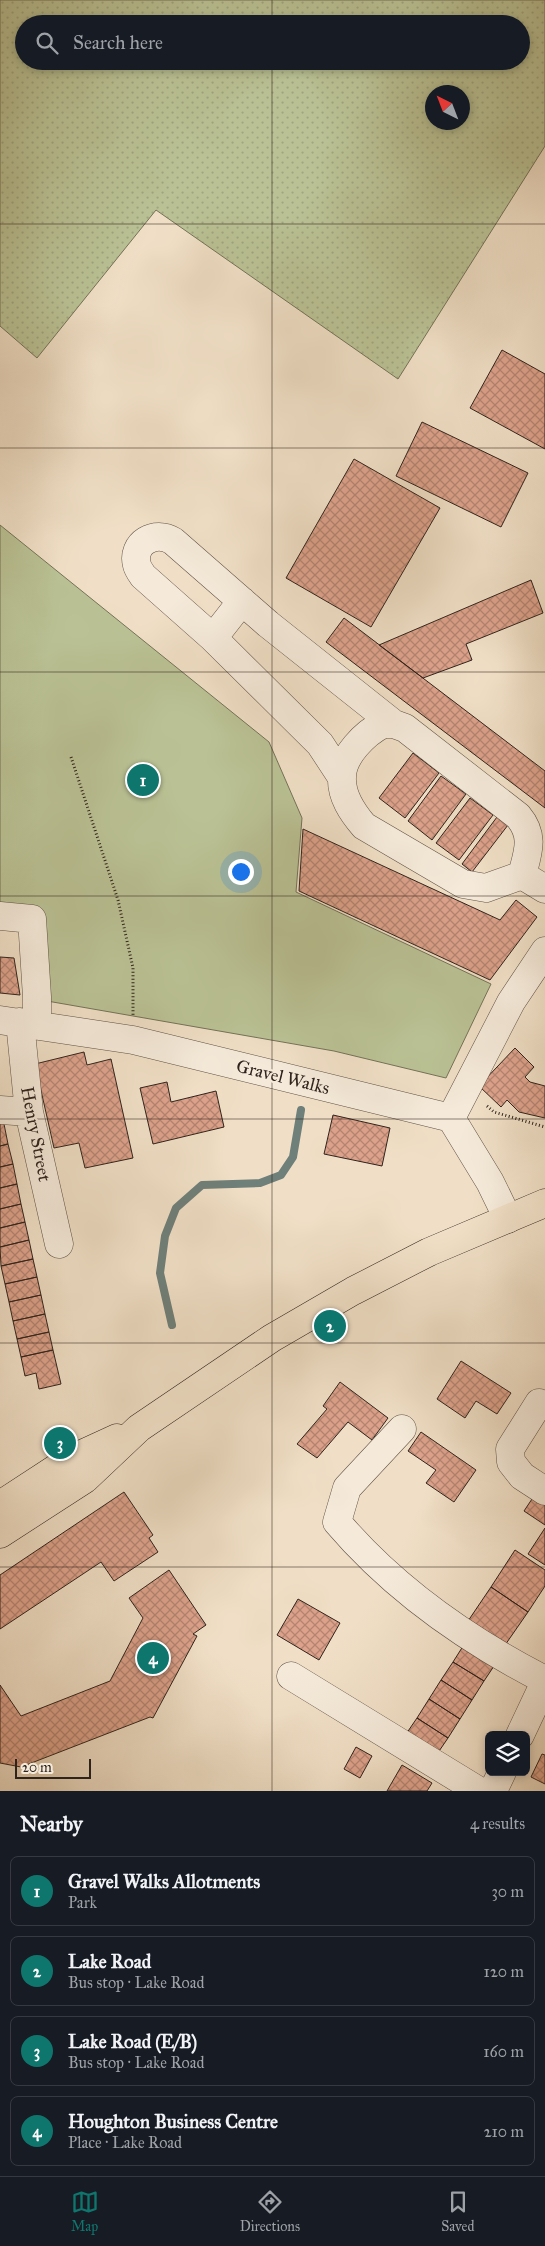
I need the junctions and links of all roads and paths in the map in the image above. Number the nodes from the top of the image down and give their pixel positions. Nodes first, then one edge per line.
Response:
1 (242, 601) junction
2 (214, 638) junction
3 (394, 724) junction
4 (71, 757) dead end
5 (341, 776) junction
6 (522, 875) junction
7 (545, 889) edge
8 (0, 916) edge
9 (545, 951) edge
10 (19, 1022) edge
11 (133, 1040) junction
12 (466, 1089) junction
13 (0, 1110) edge
14 (28, 1112) junction
15 (451, 1118) junction
16 (545, 1127) edge
17 (545, 1203) edge
18 (508, 1219) junction
19 (59, 1244) dead end
20 (539, 1403) dead end
21 (139, 1428) junction
22 (402, 1429) dead end
23 (545, 1491) edge
24 (0, 1505) edge
25 (0, 1534) edge
26 (291, 1676) dead end
27 (545, 1681) edge
28 (522, 1731) edge
29 (500, 1776) edge
30 (479, 1791) edge
31 (493, 1791) edge

1 - 2 street
1 - 2 street
1 - 3 street
2 - 5 street
3 - 5 street
3 - 6 street
4 - 11 path
5 - 6 street
6 - 7 street
8 - 10 street, Henry Street
9 - 12 street
10 - 11 street, Gravel Walks
10 - 14 street, Henry Street
11 - 15 street, Gravel Walks
12 - 15 street
12 - 16 path
13 - 14 street
14 - 19 street, Henry Street
15 - 18 street
17 - 18 main road
18 - 21 main road
20 - 23 street
21 - 24 main road
21 - 25 main road
22 - 27 street
26 - 30 street
27 - 28 street
29 - 31 street

